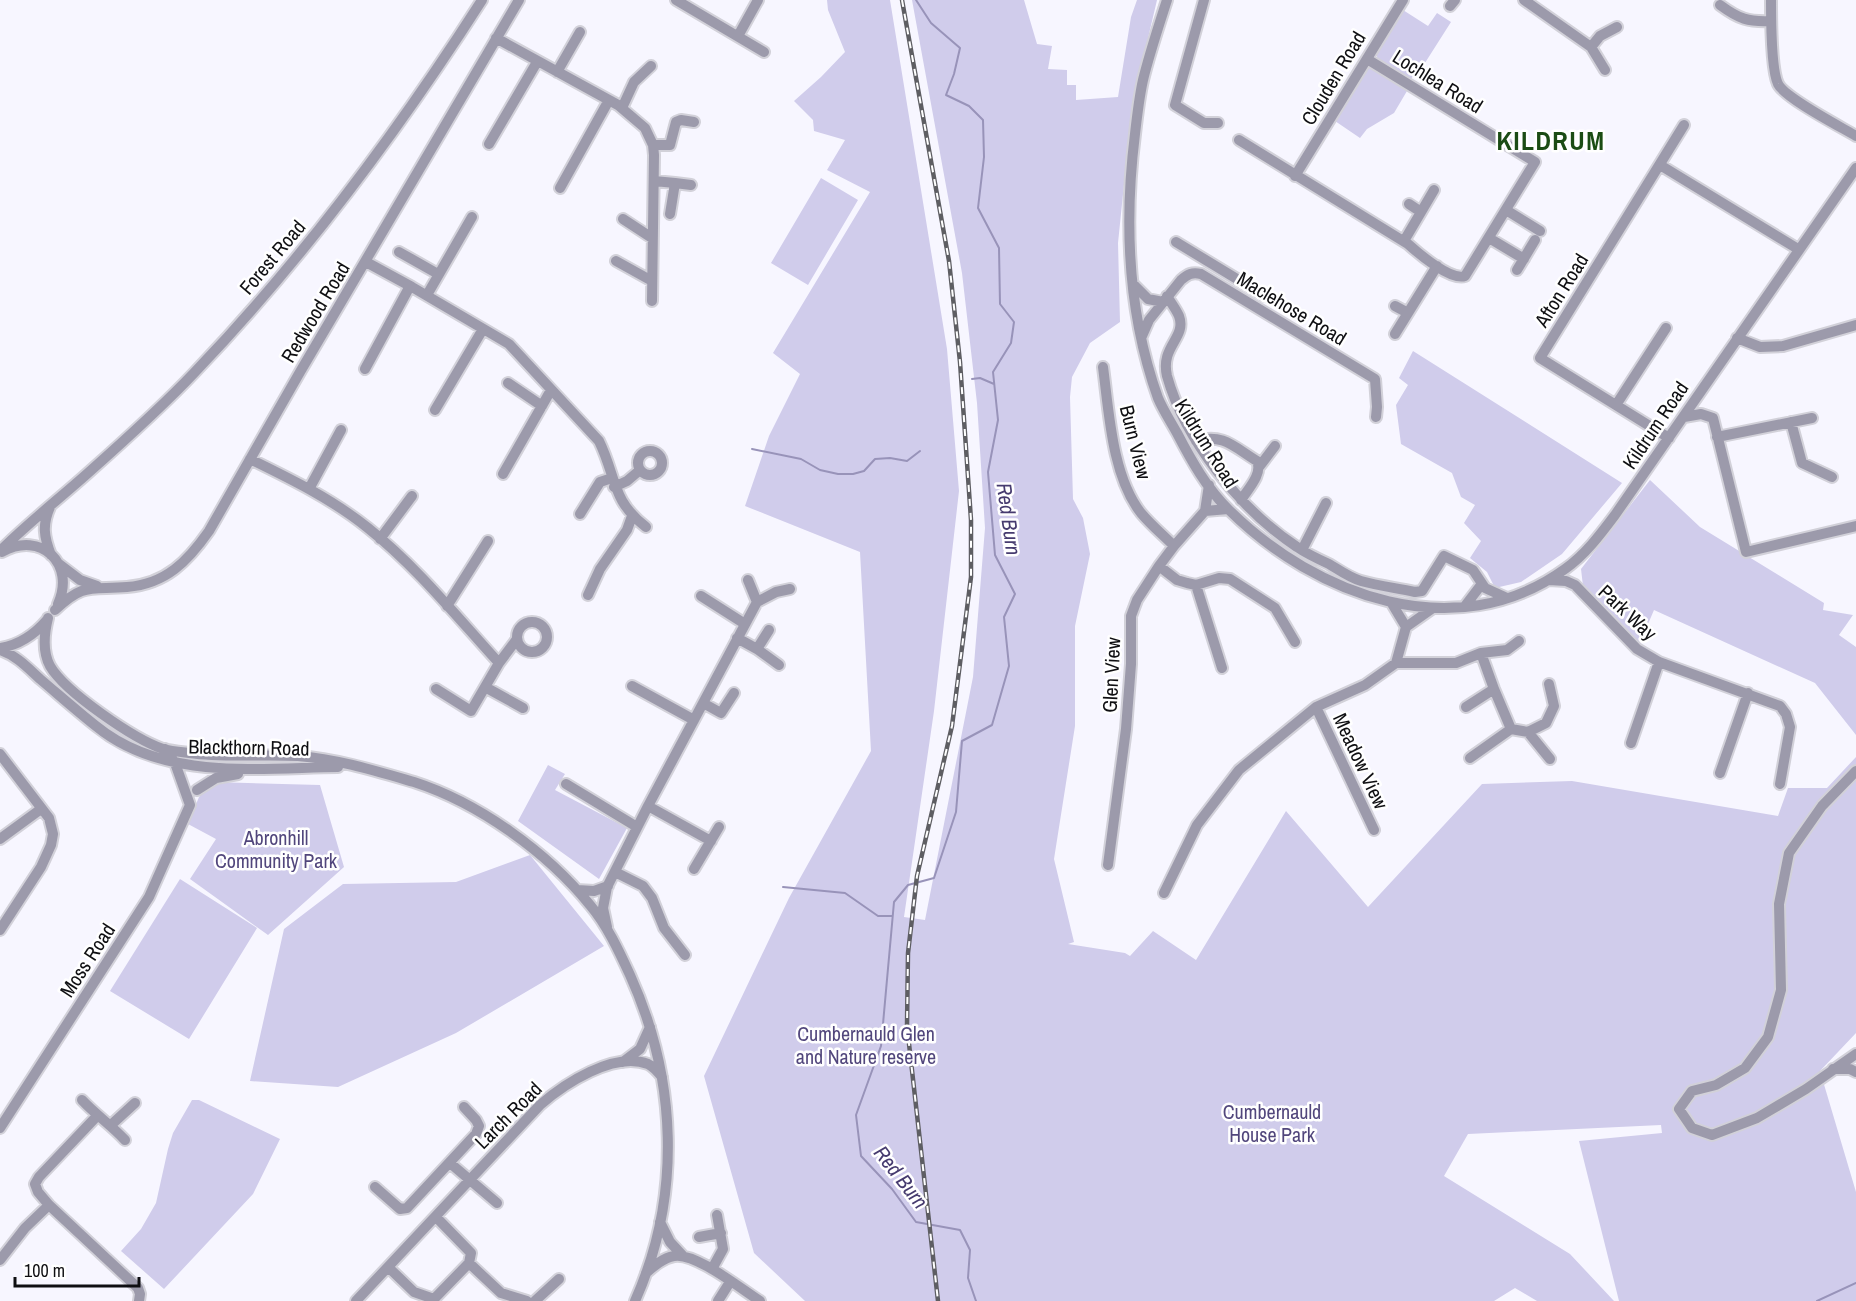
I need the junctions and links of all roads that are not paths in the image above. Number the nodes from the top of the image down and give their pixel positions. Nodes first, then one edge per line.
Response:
1 (482, 0) edge
2 (519, 0) edge
3 (676, 0) edge
4 (758, 0) edge
5 (1167, 0) edge
6 (1204, 0) edge
7 (1524, 0) edge
8 (1771, 0) edge
9 (1398, 2) edge
10 (691, 4) edge
11 (1720, 5) dead end
12 (1771, 21) junction
13 (1617, 27) dead end
14 (580, 32) dead end
15 (738, 36) junction
16 (496, 38) junction
17 (1591, 47) junction
18 (764, 52) dead end
19 (1366, 59) junction
20 (537, 62) junction
21 (651, 66) dead end
22 (1605, 70) dead end
23 (557, 72) junction
24 (609, 100) junction
25 (622, 108) junction
26 (694, 122) dead end
27 (1218, 123) dead end
28 (1684, 125) dead end
29 (1856, 136) edge
30 (1239, 141) dead end
31 (489, 144) dead end
32 (653, 145) junction
33 (1660, 165) junction
34 (1856, 168) edge
35 (1295, 176) junction
36 (654, 181) junction
37 (675, 183) junction
38 (691, 185) dead end
39 (560, 188) dead end
40 (1434, 190) dead end
41 (1409, 204) dead end
42 (1506, 210) junction
43 (1421, 212) junction
44 (670, 214) dead end
45 (472, 217) dead end
46 (623, 219) dead end
47 (652, 238) junction
48 (1489, 238) junction
49 (1176, 242) dead end
50 (1406, 243) junction
51 (1798, 249) junction
52 (399, 252) dead end
53 (1524, 259) junction
54 (616, 261) dead end
55 (366, 262) junction
56 (1437, 266) junction
57 (1517, 270) dead end
58 (438, 274) junction
59 (1230, 274) junction
60 (652, 281) junction
61 (1132, 284) junction
62 (410, 286) junction
63 (1223, 287) junction
64 (427, 295) junction
65 (1265, 296) dead end
66 (1165, 299) junction
67 (652, 301) dead end
68 (1395, 306) dead end
69 (1408, 313) junction
70 (1856, 325) edge
71 (1666, 328) dead end
72 (483, 329) junction
73 (1395, 334) dead end
74 (1737, 338) junction
75 (1141, 339) junction
76 (1103, 367) dead end
77 (365, 369) dead end
78 (508, 383) dead end
79 (551, 390) junction
80 (1617, 405) junction
81 (542, 406) junction
82 (435, 410) dead end
83 (1376, 417) dead end
84 (1684, 417) junction
85 (1812, 418) dead end
86 (1791, 422) junction
87 (341, 430) dead end
88 (1717, 437) junction
89 (1669, 438) junction
90 (1196, 441) junction
91 (1275, 446) dead end
92 (250, 459) junction
93 (1259, 467) junction
94 (640, 470) dead end
95 (502, 474) dead end
96 (1832, 477) dead end
97 (613, 482) junction
98 (1209, 485) junction
99 (309, 489) junction
100 (412, 496) dead end
101 (1241, 500) junction
102 (1326, 503) dead end
103 (52, 504) junction
104 (1228, 509) junction
105 (1205, 511) junction
106 (580, 514) dead end
107 (632, 516) junction
108 (1856, 525) edge
109 (646, 527) dead end
110 (380, 538) junction
111 (488, 541) dead end
112 (1174, 546) junction
113 (1302, 550) junction
114 (0, 552) edge
115 (55, 559) junction
116 (1579, 559) junction
117 (1159, 566) junction
118 (748, 580) dead end
119 (1549, 580) junction
120 (1196, 585) junction
121 (1481, 585) junction
122 (1575, 585) junction
123 (100, 588) junction
124 (790, 589) dead end
125 (588, 595) dead end
126 (701, 596) dead end
127 (1508, 598) junction
128 (757, 602) junction
129 (1391, 603) junction
130 (447, 606) junction
131 (1465, 606) junction
132 (1433, 608) junction
133 (51, 614) junction
134 (745, 624) junction
135 (1406, 627) junction
136 (770, 630) dead end
137 (517, 639) dead end
138 (737, 639) junction
139 (1520, 641) dead end
140 (1295, 642) dead end
141 (0, 649) edge
142 (757, 649) junction
143 (1481, 653) junction
144 (1659, 662) junction
145 (499, 663) junction
146 (1396, 663) junction
147 (779, 665) dead end
148 (1222, 668) dead end
149 (1549, 684) dead end
150 (632, 686) dead end
151 (485, 687) junction
152 (436, 689) dead end
153 (1494, 689) junction
154 (734, 693) dead end
155 (1748, 693) junction
156 (703, 703) junction
157 (1316, 707) junction
158 (1466, 707) dead end
159 (523, 708) dead end
160 (694, 720) junction
161 (1511, 729) junction
162 (1528, 732) junction
163 (1631, 743) dead end
164 (165, 749) junction
165 (0, 754) edge
166 (144, 755) junction
167 (236, 756) junction
168 (1470, 758) dead end
169 (1550, 759) dead end
170 (175, 763) junction
171 (353, 766) junction
172 (218, 768) junction
173 (271, 769) junction
174 (1856, 771) edge
175 (1720, 773) dead end
176 (180, 781) junction
177 (566, 784) dead end
178 (1780, 784) dead end
179 (197, 790) junction
180 (190, 805) junction
181 (648, 806) junction
182 (41, 809) junction
183 (638, 826) junction
184 (719, 827) dead end
185 (1374, 830) dead end
186 (0, 839) edge
187 (711, 841) junction
188 (1108, 865) dead end
189 (694, 869) dead end
190 (615, 872) junction
191 (608, 886) junction
192 (577, 890) junction
193 (1164, 893) dead end
194 (0, 930) edge
195 (609, 934) junction
196 (685, 955) dead end
197 (650, 1027) junction
198 (1856, 1054) edge
199 (622, 1062) junction
200 (1833, 1069) junction
201 (1856, 1072) edge
202 (662, 1077) junction
203 (82, 1100) dead end
204 (135, 1102) dead end
205 (464, 1107) dead end
206 (97, 1116) junction
207 (111, 1125) junction
208 (0, 1128) edge
209 (125, 1140) dead end
210 (450, 1163) junction
211 (470, 1180) junction
212 (375, 1187) dead end
213 (497, 1203) dead end
214 (49, 1206) junction
215 (717, 1215) dead end
216 (436, 1217) junction
217 (660, 1221) junction
218 (721, 1233) junction
219 (699, 1237) dead end
220 (683, 1256) junction
221 (0, 1260) edge
222 (469, 1263) junction
223 (388, 1267) junction
224 (712, 1269) junction
225 (646, 1273) junction
226 (559, 1279) dead end
227 (730, 1282) junction
228 (140, 1301) edge
229 (356, 1301) edge
230 (527, 1301) edge
231 (535, 1301) edge
232 (635, 1301) edge
233 (718, 1301) edge
234 (760, 1301) edge

1 - 103 street, Forest Road
2 - 16 street, Redwood Road
3 - 10 street
4 - 15 street
5 - 61 street, Kildrum Road
6 - 27 street
7 - 17 street
8 - 12 street
9 - 19 street, Clouden Road
10 - 15 street
11 - 12 street
12 - 29 street
13 - 17 street
14 - 23 street
15 - 18 street
16 - 20 street
16 - 55 street, Redwood Road
17 - 22 street
19 - 35 street, Clouden Road
19 - 42 street, Lochlea Road
20 - 23 street
20 - 31 street
21 - 25 street
23 - 24 street
24 - 25 street
24 - 39 street
25 - 32 street
26 - 32 street
28 - 33 street, Afton Road
30 - 35 street
32 - 36 street
33 - 51 street
33 - 80 street, Afton Road
34 - 51 street, Kildrum Road
35 - 50 street
36 - 37 street
36 - 47 street
37 - 38 street
37 - 44 street
40 - 43 street
41 - 43 street
42 - 48 street, Lochlea Road
42 - 53 street
43 - 50 street
45 - 58 street
46 - 47 street
47 - 60 street
48 - 53 street
48 - 56 street, Lochlea Road
49 - 59 street
50 - 56 street, Lochlea Road
51 - 74 street, Kildrum Road
52 - 58 street
53 - 57 street
54 - 60 street
55 - 62 street
55 - 92 street, Redwood Road
56 - 69 street
58 - 64 street
59 - 63 street
59 - 65 street
60 - 67 street
61 - 66 street
61 - 75 street, Kildrum Road
62 - 64 street
62 - 77 street
63 - 66 street, Maclehose Road
63 - 83 street, Maclehose Road
64 - 72 street
66 - 75 street, Maclehose Road
66 - 90 street
68 - 69 street
69 - 73 street
70 - 74 street
71 - 80 street
72 - 79 street
72 - 82 street
74 - 84 street, Kildrum Road
75 - 98 street, Kildrum Road
76 - 112 street, Burn View
78 - 81 street
79 - 81 street
79 - 97 street
80 - 89 street, Afton Road
81 - 95 street
84 - 88 street
84 - 89 street, Kildrum Road
85 - 86 street
86 - 88 street
86 - 96 street
87 - 99 street
88 - 108 street
89 - 116 street, Kildrum Road
90 - 93 street
90 - 101 street
91 - 93 street
92 - 99 street
92 - 123 street, Redwood Road
93 - 101 street
94 - 97 street
97 - 106 street
97 - 107 street
98 - 104 street, Kildrum Road
98 - 105 street
99 - 110 street
100 - 110 street
101 - 113 street
102 - 113 street
103 - 114 street, Forest Road
103 - 115 street
104 - 105 street
104 - 129 street, Kildrum Road
105 - 112 street, Glen View
107 - 109 street
107 - 125 street
110 - 130 street
111 - 130 street
112 - 117 street, Glen View
113 - 121 street
114 - 115 street, Redwood Road
115 - 123 street, Redwood Road
115 - 133 street, Blackthorn Road
116 - 119 street, Kildrum Road
116 - 122 street, Park Way
117 - 120 street
117 - 188 street, Glen View
118 - 128 street
119 - 122 street, Park Way
119 - 127 street, Kildrum Road
120 - 140 street
120 - 148 street
121 - 127 street
121 - 131 street
122 - 144 street, Park Way
123 - 133 street, Redwood Road
124 - 128 street
126 - 134 street
127 - 131 street, Kildrum Road
128 - 134 street
129 - 132 street, Kildrum Road
129 - 135 street
130 - 145 street
131 - 132 street, Kildrum Road
132 - 135 street
133 - 141 street, Redwood Road
133 - 164 street, Blackthorn Road
134 - 138 street
135 - 146 street
136 - 142 street
137 - 145 street
138 - 142 street
138 - 156 street
139 - 143 street
141 - 166 street, Blackthorn Road
142 - 147 street
143 - 146 street
143 - 153 street
144 - 155 street, Park Way
144 - 163 street, Park Way
145 - 151 street
146 - 157 street, Meadow View
149 - 162 street
150 - 160 street
151 - 152 street
151 - 159 street
153 - 158 street
153 - 161 street
154 - 156 street
155 - 175 street
155 - 178 street, Park Way
156 - 160 street
157 - 185 street, Meadow View
157 - 193 street, Meadow View
160 - 181 street
161 - 162 street
161 - 168 street
162 - 169 street
164 - 167 street, Blackthorn Road
164 - 170 street
165 - 182 street
166 - 170 street, Blackthorn Road
166 - 176 street
167 - 171 street, Blackthorn Road
167 - 172 street, Moss Road
170 - 172 street, Blackthorn Road
170 - 176 street
171 - 173 street, Blackthorn Road
171 - 192 street, Blackthorn Road
172 - 173 street, Blackthorn Road
172 - 179 street, Moss Road
173 - 179 street
174 - 200 street
176 - 180 street
177 - 183 street
179 - 180 street, Moss Road
180 - 208 street, Moss Road
181 - 183 street
181 - 187 street
182 - 186 street
182 - 194 street
183 - 190 street
184 - 187 street
187 - 189 street
190 - 191 street
190 - 196 street
191 - 192 street
191 - 195 street
192 - 195 street, Blackthorn Road
195 - 197 street, Blackthorn Road
197 - 199 street, Larch Road
197 - 202 street, Blackthorn Road
198 - 200 street
199 - 202 street, Larch Road
199 - 211 street, Larch Road
200 - 201 street
202 - 217 street, Blackthorn Road
203 - 206 street
204 - 207 street
205 - 210 street
206 - 207 street
206 - 214 street
207 - 209 street
210 - 211 street
210 - 212 street
211 - 213 street
211 - 216 street, Larch Road
214 - 221 street
214 - 228 street
215 - 218 street
216 - 222 street
216 - 223 street, Larch Road
217 - 220 street
217 - 225 street, Blackthorn Road
218 - 219 street
218 - 224 street
220 - 224 street
220 - 225 street
222 - 223 street
222 - 230 street
223 - 229 street, Larch Road
224 - 227 street
225 - 232 street, Blackthorn Road
226 - 231 street
227 - 233 street
227 - 234 street

